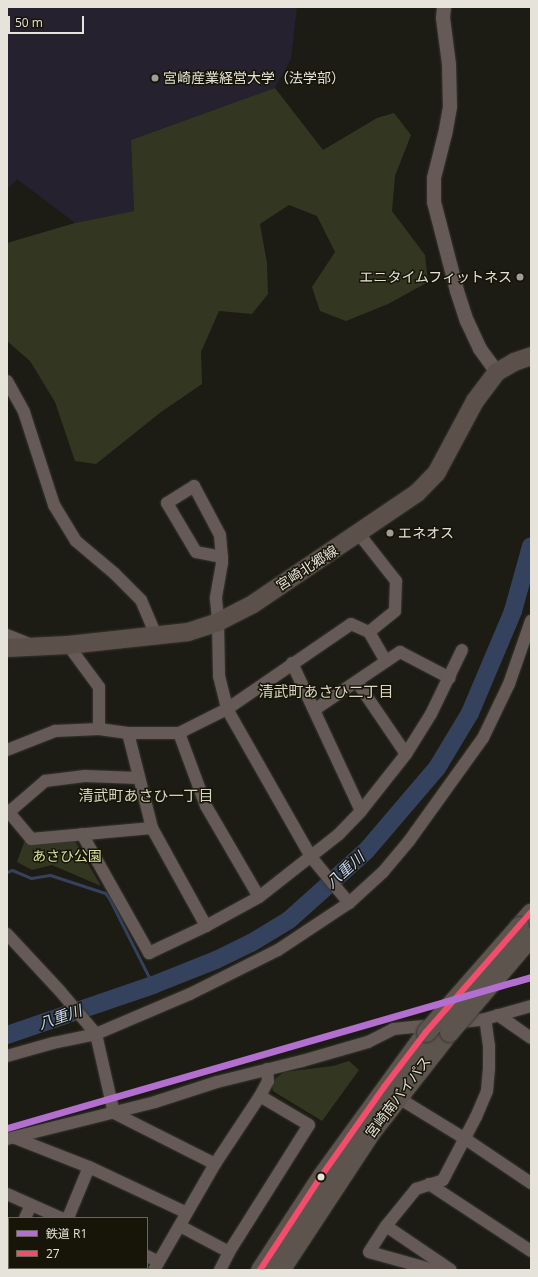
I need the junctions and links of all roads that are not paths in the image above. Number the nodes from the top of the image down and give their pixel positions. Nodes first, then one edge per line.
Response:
1 (444, 7) edge
2 (531, 356) edge
3 (497, 372) junction
4 (7, 381) edge
5 (360, 534) junction
6 (222, 557) junction
7 (531, 621) edge
8 (218, 622) junction
9 (369, 632) junction
10 (7, 635) edge
11 (156, 636) junction
12 (34, 646) junction
13 (68, 646) junction
14 (7, 648) edge
15 (462, 650) dead end
16 (386, 661) junction
17 (292, 664) junction
18 (450, 678) junction
19 (357, 682) junction
20 (227, 709) junction
21 (314, 710) junction
22 (99, 729) junction
23 (128, 733) junction
24 (179, 733) junction
25 (7, 750) edge
26 (406, 754) junction
27 (138, 778) junction
28 (8, 811) edge
29 (361, 811) junction
30 (152, 828) junction
31 (82, 834) junction
32 (314, 860) junction
33 (259, 897) junction
34 (345, 900) junction
35 (527, 924) edge
36 (206, 926) junction
37 (8, 937) edge
38 (531, 1006) edge
39 (498, 1015) junction
40 (485, 1019) junction
41 (93, 1030) junction
42 (531, 1038) edge
43 (7, 1056) edge
44 (267, 1069) junction
45 (260, 1096) junction
46 (397, 1098) junction
47 (114, 1113) junction
48 (464, 1138) junction
49 (11, 1139) edge
50 (215, 1164) junction
51 (89, 1167) junction
52 (531, 1183) edge
53 (429, 1184) junction
54 (7, 1194) edge
55 (31, 1205) junction
56 (187, 1213) junction
57 (25, 1217) edge
58 (59, 1217) edge
59 (68, 1217) edge
60 (180, 1226) junction
61 (386, 1226) junction
62 (531, 1251) edge
63 (229, 1252) junction
64 (148, 1257) edge
65 (156, 1266) edge
66 (408, 1266) edge
67 (220, 1270) edge
68 (260, 1270) edge
69 (280, 1270) edge
70 (434, 1270) edge
71 (451, 1270) edge

1 - 3 street
2 - 3 main road, 宮崎北郷線
3 - 5 main road, 宮崎北郷線
4 - 11 street
5 - 8 main road, 宮崎北郷線
5 - 9 street
6 - 6 street
6 - 8 street
7 - 34 street
8 - 11 main road, 宮崎北郷線
8 - 20 street
9 - 16 street
9 - 17 street
10 - 12 street
11 - 13 main road, 宮崎北郷線
12 - 13 main road, 宮崎北郷線
12 - 14 main road, 宮崎北郷線
13 - 22 street
15 - 18 street
16 - 18 street
16 - 19 street
17 - 20 street
17 - 21 street
18 - 26 street
19 - 21 street
19 - 26 street
20 - 24 street
20 - 32 street
21 - 29 street
22 - 23 street
22 - 25 street
23 - 24 street
23 - 27 street
24 - 33 street
26 - 29 street
27 - 28 street
27 - 30 street
28 - 31 street
29 - 32 street
30 - 31 street
30 - 36 street
31 - 36 street
32 - 33 street
32 - 34 street
33 - 36 street
34 - 41 street
35 - 46 highway, 宮崎南バイパス, bridge
35 - 68 highway, 宮崎南バイパス, bridge
37 - 41 street
38 - 39 street
39 - 40 street
39 - 42 street
40 - 44 street
40 - 48 street
41 - 43 street
41 - 47 street
44 - 45 street
44 - 47 street
45 - 50 street
45 - 63 street
46 - 48 street
46 - 69 highway, 宮崎南バイパス
47 - 49 street
47 - 50 street
48 - 52 street
48 - 53 street
49 - 51 street
50 - 56 street
51 - 56 street
51 - 59 street
53 - 61 street
53 - 62 street
54 - 55 street
55 - 57 street
55 - 58 street
56 - 60 street
60 - 63 street
60 - 65 street
61 - 66 street
61 - 71 street
63 - 67 street
64 - 65 street
66 - 70 street

